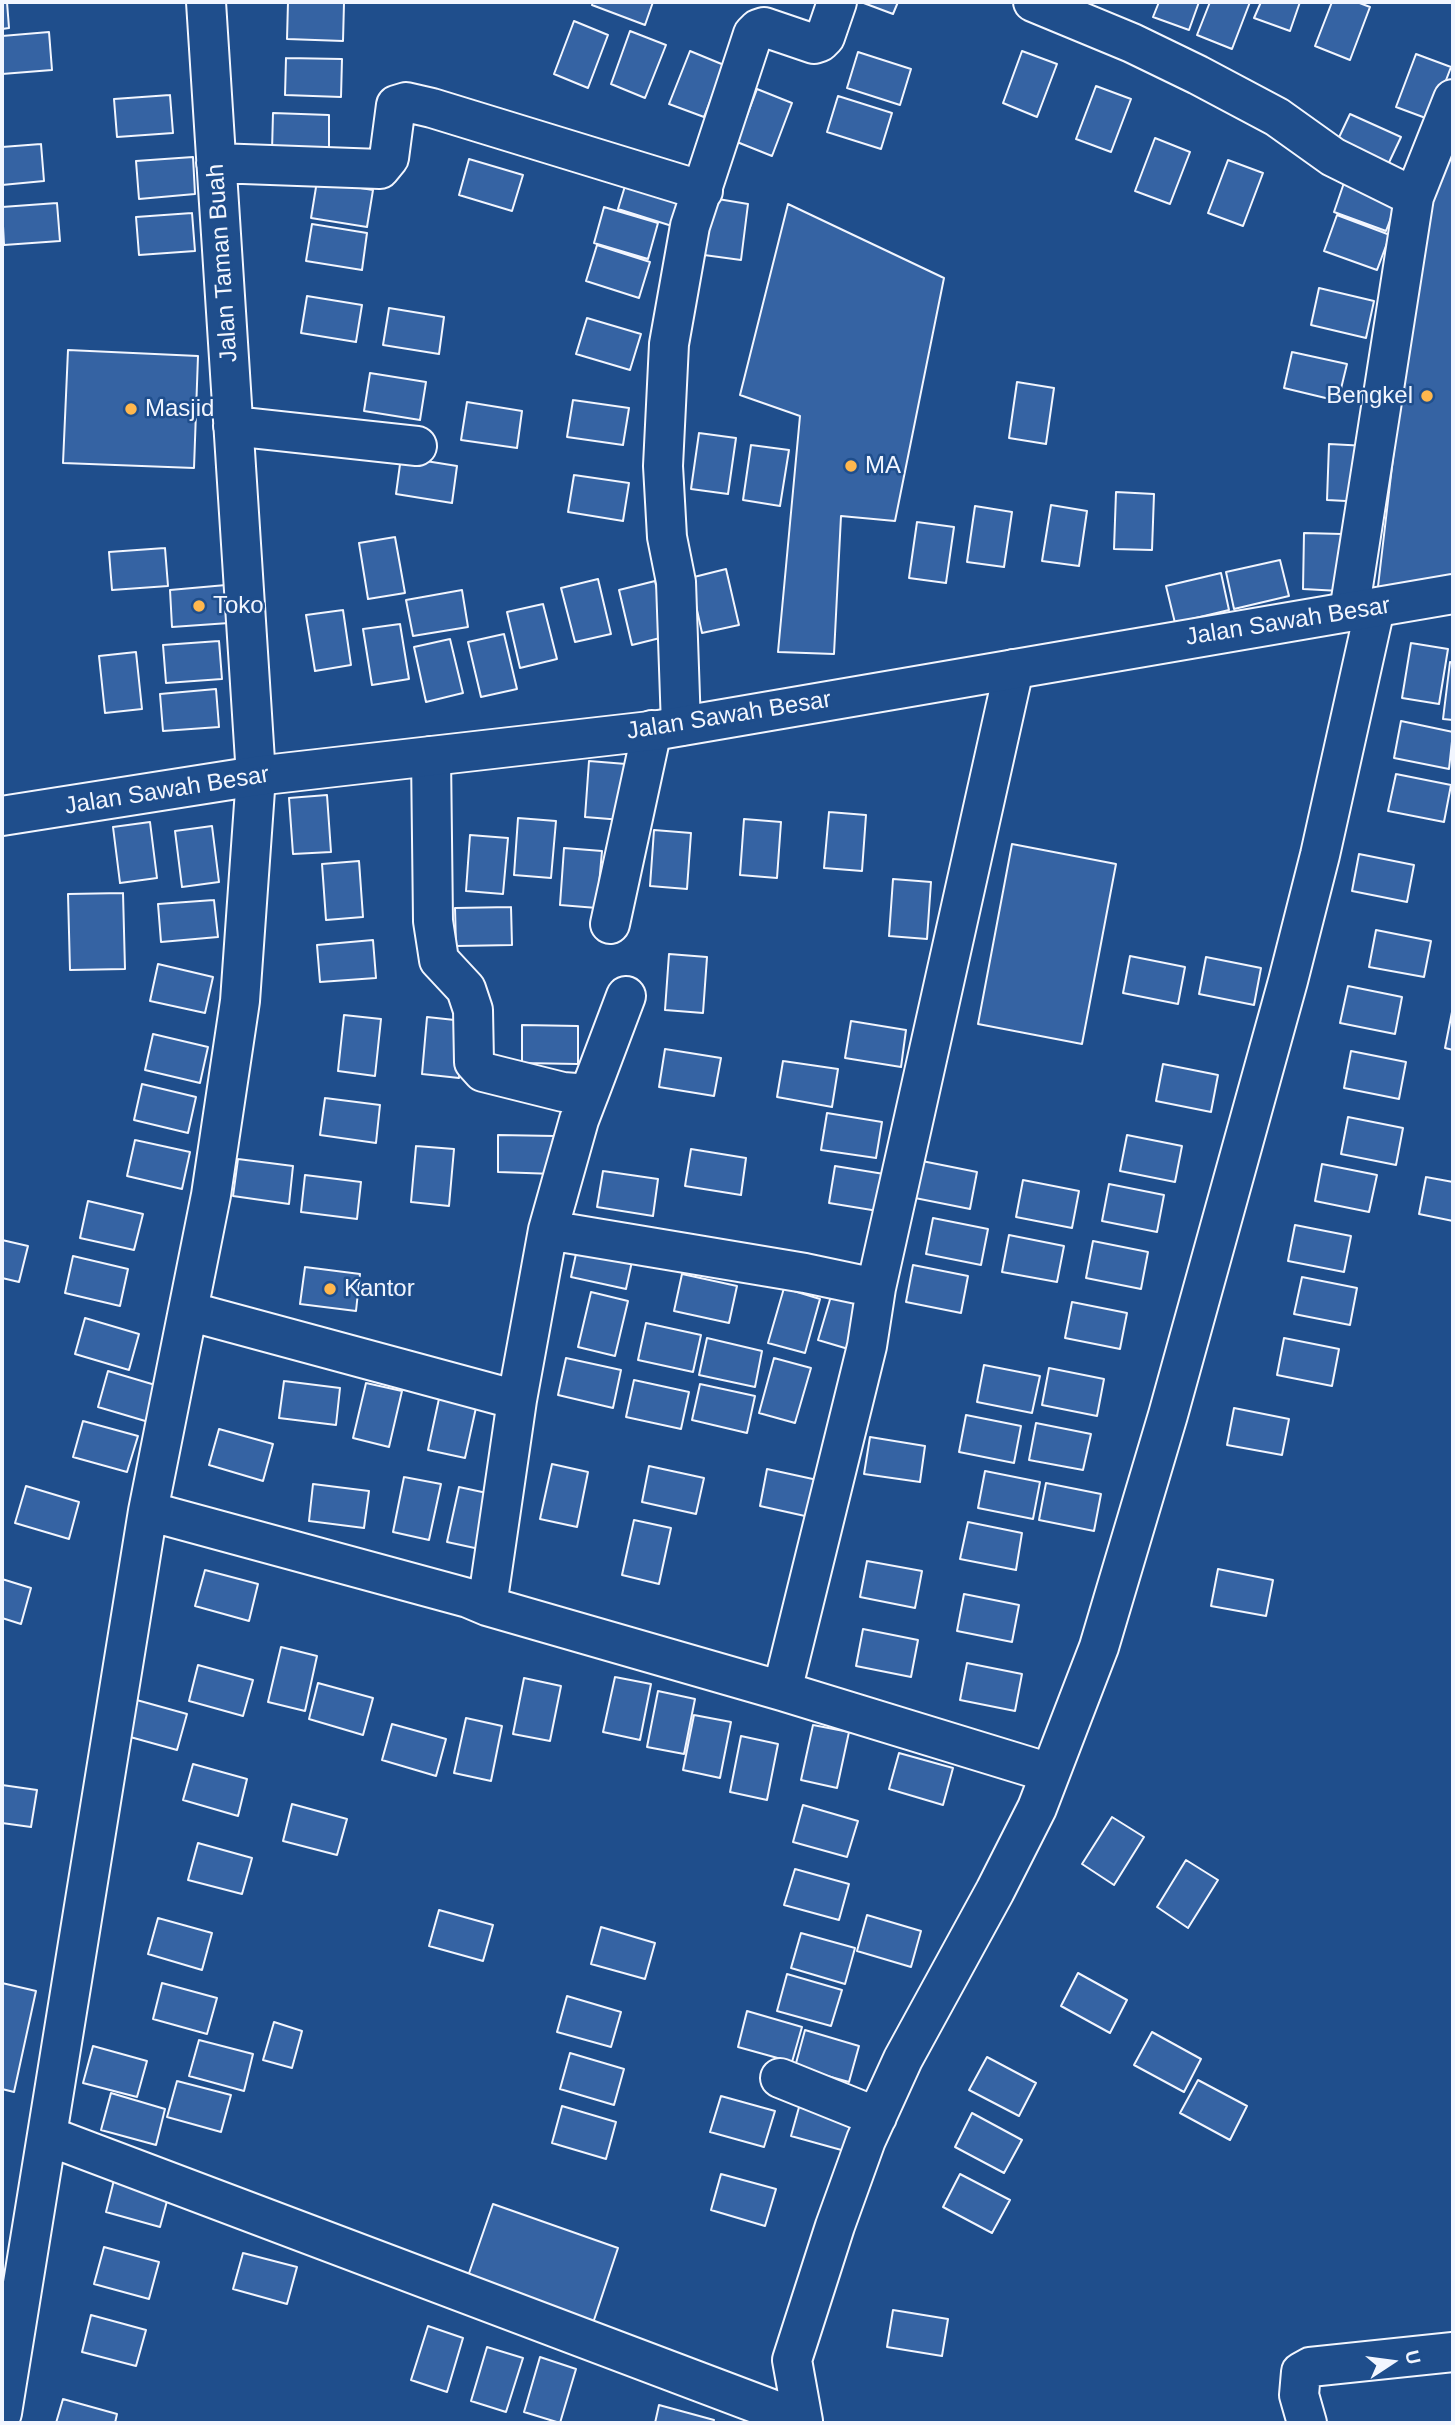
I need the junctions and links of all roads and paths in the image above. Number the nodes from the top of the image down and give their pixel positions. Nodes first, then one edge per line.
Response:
1 (206, 2) edge
2 (836, 2) edge
3 (1033, 2) edge
4 (1453, 99) edge
5 (216, 163) junction
6 (703, 191) junction
7 (1414, 197) junction
8 (233, 426) junction
9 (417, 446) dead end
10 (1453, 594) edge
11 (1362, 610) junction
12 (1014, 669) junction
13 (666, 728) junction
14 (431, 756) junction
15 (256, 776) junction
16 (2, 816) edge
17 (610, 924) dead end
18 (626, 996) dead end
19 (589, 1094) junction
20 (548, 1230) junction
21 (876, 1288) junction
22 (188, 1311) junction
23 (517, 1400) junction
24 (148, 1511) junction
25 (488, 1606) junction
26 (782, 1691) junction
27 (1050, 1773) junction
28 (780, 2078) dead end
29 (877, 2117) junction
30 (48, 2136) junction
31 (1453, 2353) edge
32 (2, 2413) edge
33 (801, 2422) edge
34 (1307, 2423) edge

1 - 5 street, Jalan Taman Buah
2 - 6 street
3 - 7 street
4 - 7 street
5 - 6 street
5 - 8 street, Jalan Taman Buah
6 - 13 street
7 - 11 street
8 - 9 street
8 - 15 street, Jalan Taman Buah
10 - 11 street, Jalan Sawah Besar
11 - 12 street, Jalan Sawah Besar
11 - 27 street
12 - 13 street, Jalan Sawah Besar
12 - 21 street
13 - 14 street, Jalan Sawah Besar
13 - 17 street
14 - 15 street, Jalan Sawah Besar
14 - 19 street
15 - 16 street, Jalan Sawah Besar
15 - 22 street, Jalan Taman Buah
18 - 19 street
19 - 20 street
20 - 21 street
20 - 23 street
21 - 26 street
22 - 23 street
22 - 24 street, Jalan Taman Buah
23 - 25 street
24 - 25 street
24 - 30 street, Jalan Taman Buah
25 - 26 street
26 - 27 street
27 - 29 street
28 - 29 street
29 - 33 street
30 - 32 street, Jalan Taman Buah
30 - 33 street
31 - 34 street

